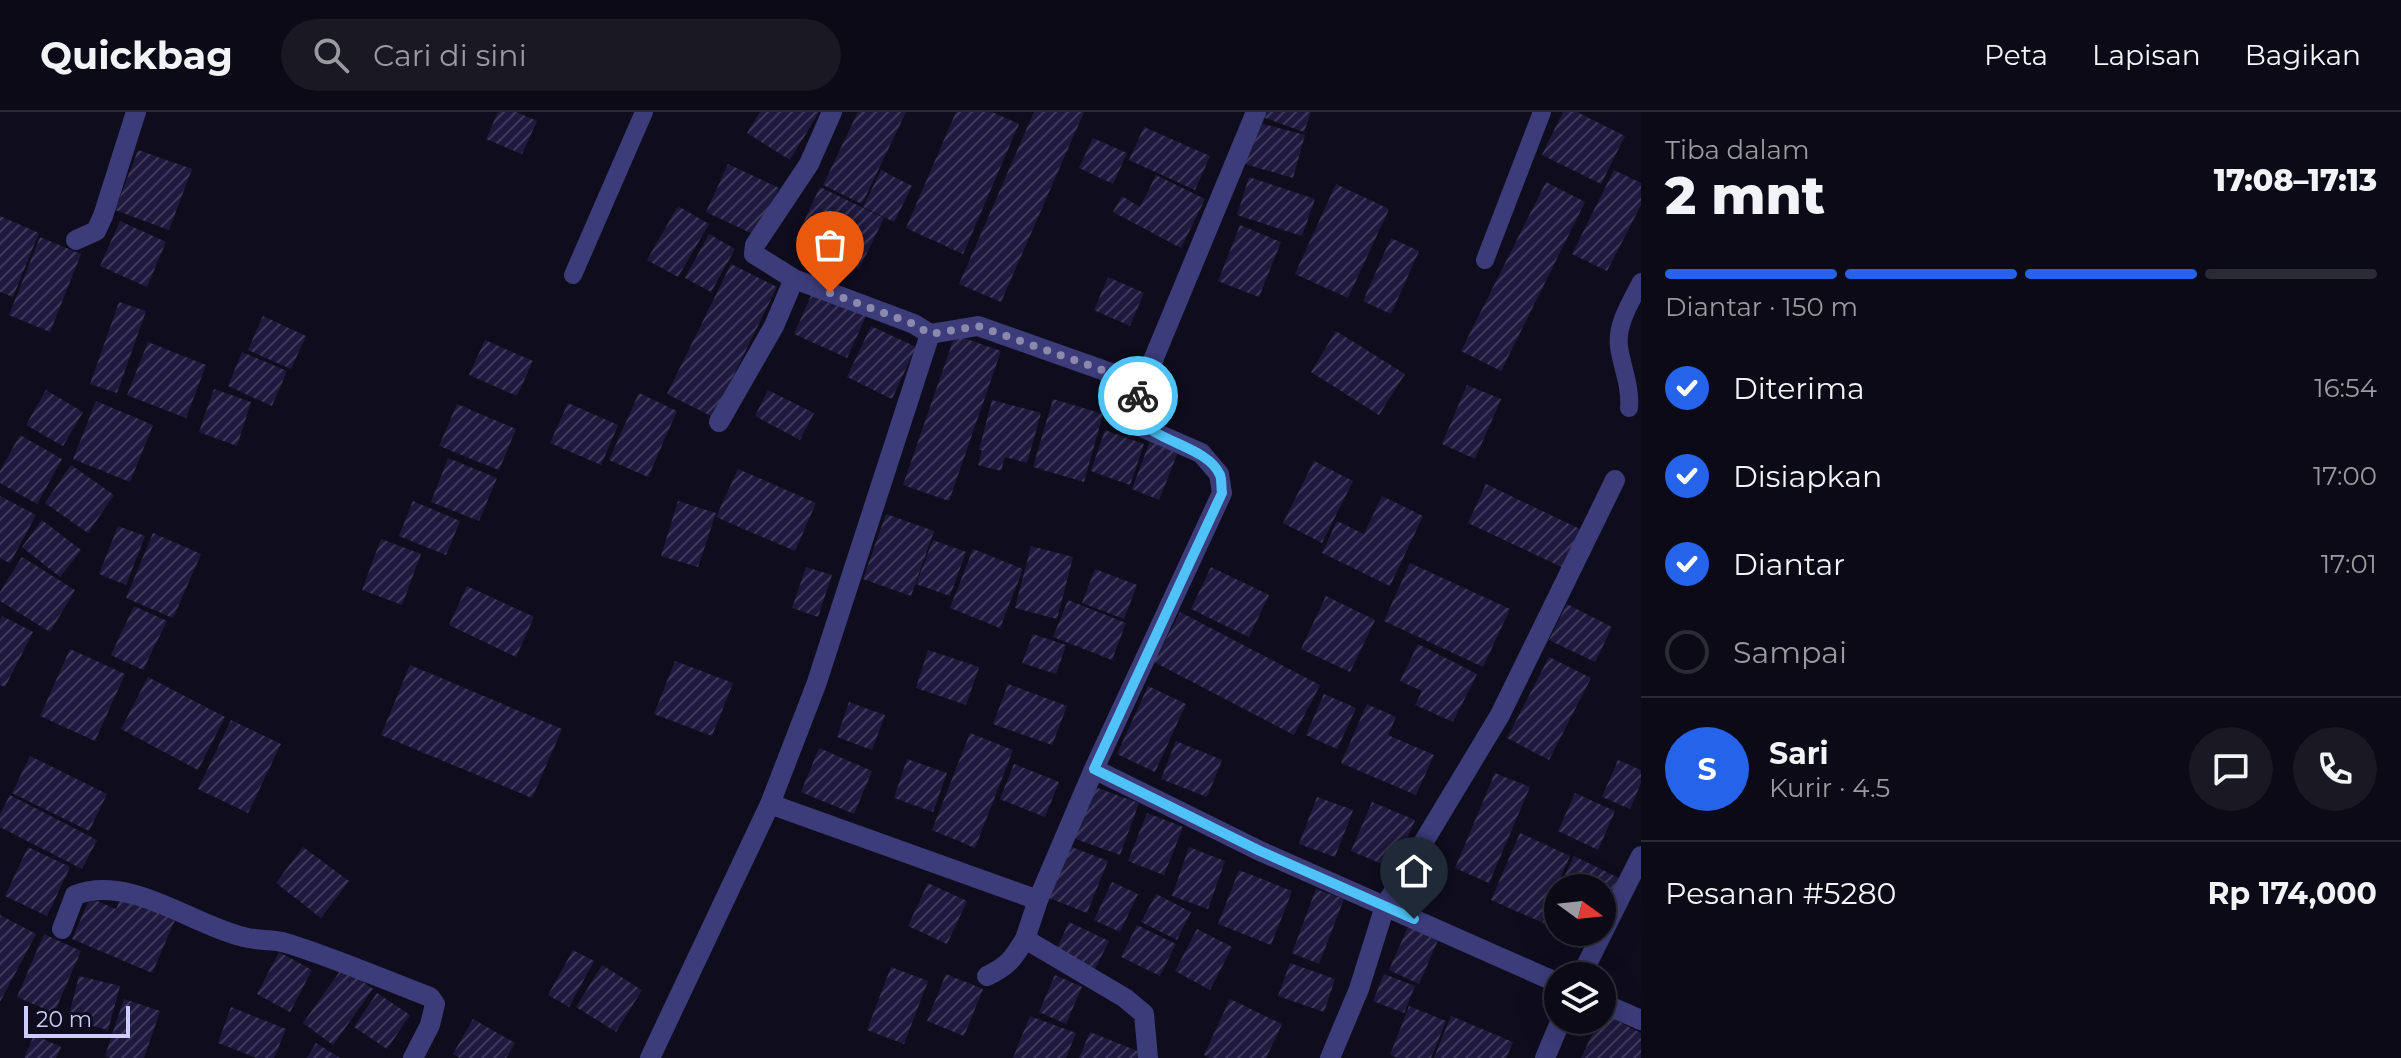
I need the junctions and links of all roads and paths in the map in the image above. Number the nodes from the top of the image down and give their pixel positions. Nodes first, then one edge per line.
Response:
1 (136, 112) edge
2 (644, 112) edge
3 (832, 112) edge
4 (1256, 112) edge
5 (1542, 112) edge
6 (76, 240) dead end
7 (1485, 260) dead end
8 (573, 275) dead end
9 (794, 279) junction
10 (1641, 282) edge
11 (930, 334) junction
12 (1142, 384) junction
13 (1629, 408) dead end
14 (719, 422) dead end
15 (1615, 480) dead end
16 (1094, 769) junction
17 (770, 804) junction
18 (1641, 856) edge
19 (1038, 900) junction
20 (1385, 906) junction
21 (62, 929) dead end
22 (1025, 939) junction
23 (1588, 962) edge
24 (987, 976) dead end
25 (1544, 977) edge
26 (1616, 1009) edge
27 (1641, 1020) edge
28 (1555, 1034) edge
29 (413, 1058) edge
30 (650, 1058) edge
31 (1148, 1058) edge
32 (1330, 1058) edge
33 (1545, 1058) edge

1 - 6 street
2 - 8 lane
3 - 9 street
4 - 12 street
5 - 7 lane
9 - 11 street
9 - 14 street
10 - 13 lane
11 - 12 street
11 - 17 street
12 - 16 street
15 - 20 street
16 - 19 street
16 - 20 street
17 - 19 street
17 - 30 street
18 - 23 street
19 - 22 street
20 - 25 street
20 - 32 street
21 - 29 street
22 - 24 street
22 - 31 street
26 - 27 street
28 - 33 street

